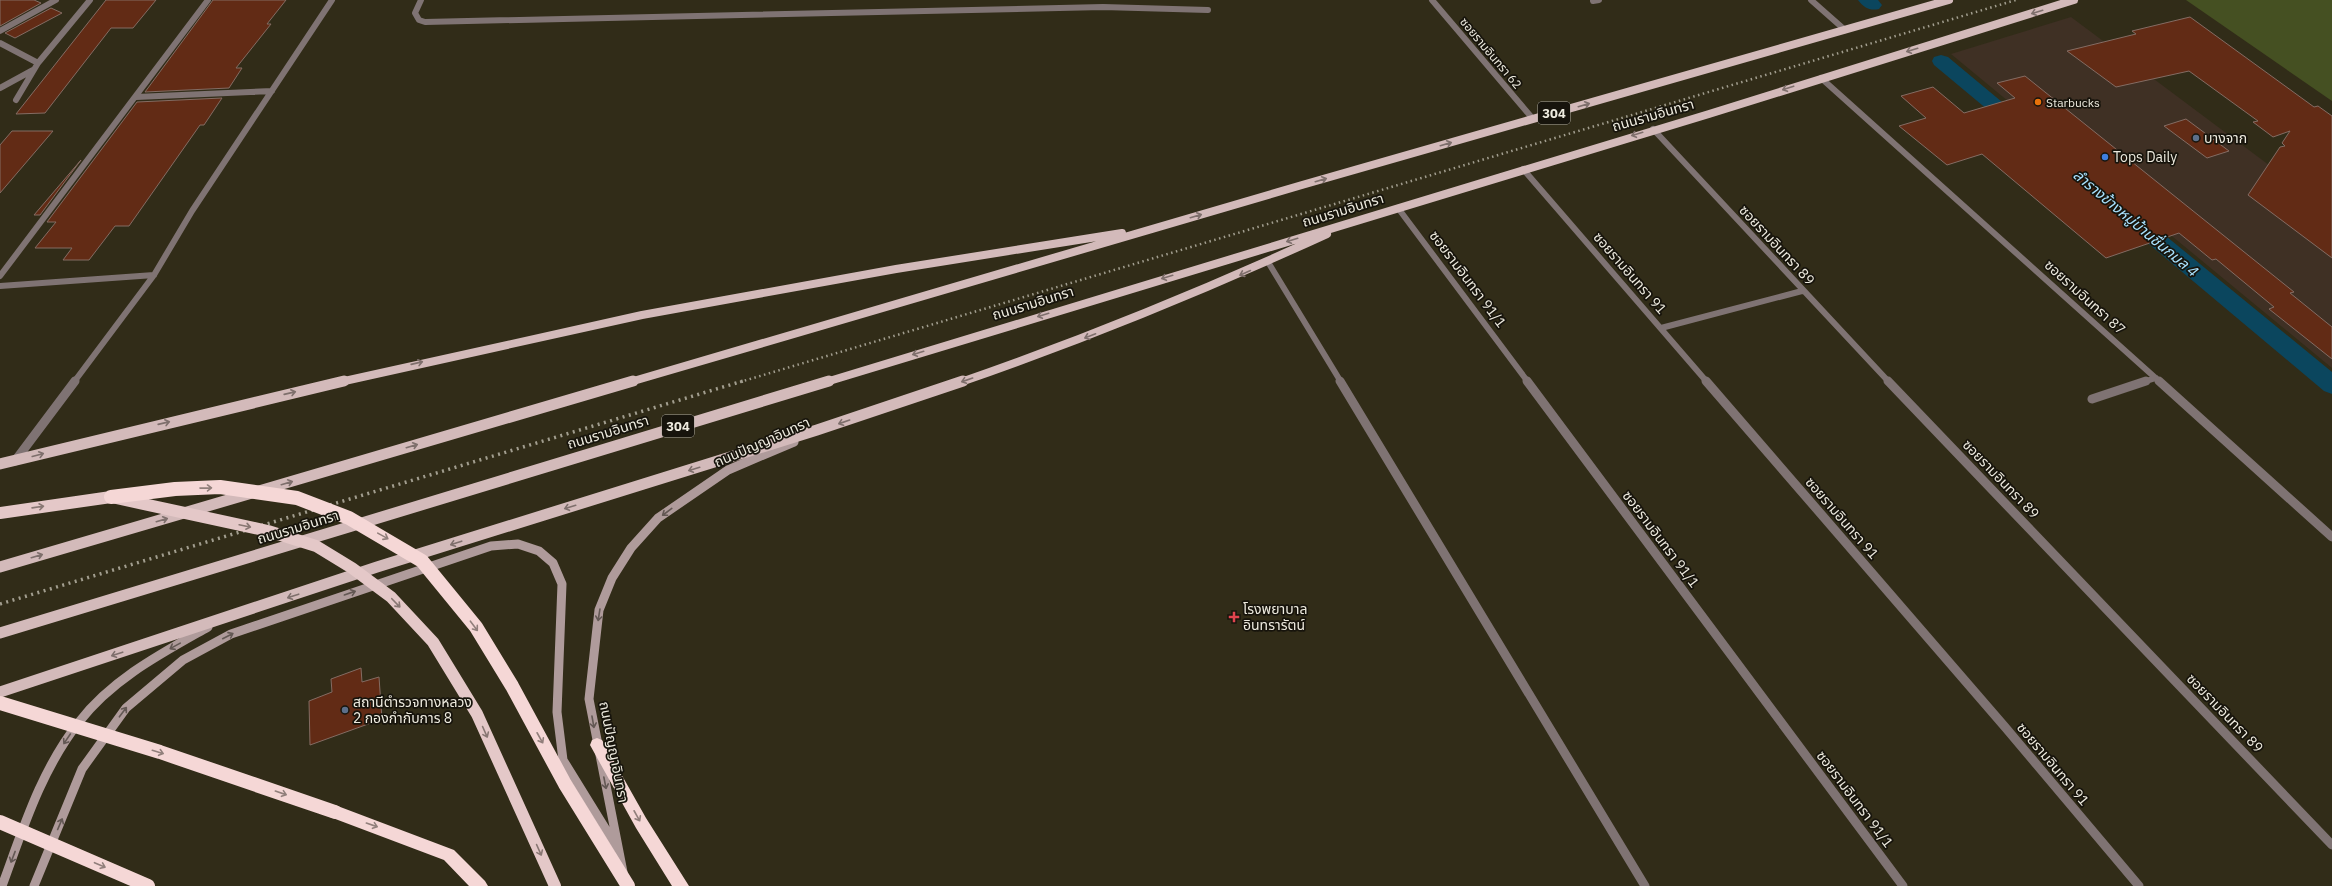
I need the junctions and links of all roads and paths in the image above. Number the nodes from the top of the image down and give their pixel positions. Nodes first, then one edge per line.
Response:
1 (56, 0) edge
2 (90, 0) edge
3 (208, 0) edge
4 (332, 0) edge
5 (421, 0) edge
6 (1146, 0) edge
7 (1432, 0) edge
8 (1811, 0) edge
9 (1949, 0) edge
10 (2074, 0) edge
11 (1146, 7) junction
12 (1208, 10) dead end
13 (1845, 30) junction
14 (0, 31) edge
15 (0, 43) edge
16 (38, 63) junction
17 (34, 70) junction
18 (1821, 78) junction
19 (0, 88) edge
20 (272, 91) junction
21 (136, 97) junction
22 (16, 100) dead end
23 (1533, 119) junction
24 (1652, 129) junction
25 (1523, 169) junction
26 (1398, 208) junction
27 (1356, 220) junction
28 (1158, 227) junction
29 (1268, 262) junction
30 (154, 275) junction
31 (0, 276) edge
32 (0, 286) edge
33 (1802, 291) junction
34 (1660, 328) junction
35 (2156, 378) junction
36 (2092, 399) dead end
37 (825, 429) junction
38 (15, 461) junction
39 (0, 464) edge
40 (111, 498) junction
41 (0, 513) edge
42 (2332, 537) edge
43 (0, 567) edge
44 (221, 620) junction
45 (0, 633) edge
46 (0, 692) edge
47 (0, 703) edge
48 (597, 745) junction
49 (0, 822) edge
50 (2332, 845) edge
51 (618, 849) junction
52 (2, 886) edge
53 (34, 886) edge
54 (148, 886) edge
55 (480, 886) edge
56 (555, 886) edge
57 (627, 886) edge
58 (681, 886) edge
59 (1645, 886) edge
60 (1903, 886) edge
61 (2139, 886) edge

1 - 14 street
2 - 16 street
3 - 21 street
4 - 20 street
5 - 11 street
6 - 11 street
7 - 23 street, ซอยรามอินทรา 62
8 - 13 street
9 - 13 main road, ถนนรามอินทรา / 304
10 -> 18 main road, ถนนรามอินทรา / 304
11 - 12 street
23 -> 13 main road, ถนนรามอินทรา / 304
15 - 16 street
16 - 17 street
17 - 19 street
17 - 22 street
18 -> 24 main road, ถนนรามอินทรา / 304
18 - 35 street, ซอยรามอินทรา 87
20 - 21 street
20 - 30 street
21 - 31 street
28 -> 23 main road, ถนนรามอินทรา / 304
24 -> 25 main road, ถนนรามอินทรา / 304
24 - 33 street, ซอยรามอินทรา 89
25 - 26 main road, ถนนรามอินทรา / 304
25 - 34 street, ซอยรามอินทรา 91
26 - 27 main road, ถนนรามอินทรา / 304
26 - 60 street, ซอยรามอินทรา 91/1
27 - 29 main road
27 -> 45 main road, ถนนรามอินทรา / 304
38 -> 28 main road
43 -> 28 main road, ถนนรามอินทรา / 304
29 -> 37 main road
29 - 59 street
30 - 32 street
30 - 38 street
33 - 34 street
33 - 50 street, ซอยรามอินทรา 89
34 - 61 street, ซอยรามอินทรา 91
35 - 36 street
35 - 42 street, ซอยรามอินทรา 87
37 -> 44 main road
37 -> 48 main road, ถนนปัญญาอินทรา
38 - 39 main road
41 -> 40 highway
40 -> 56 highway, bridge
40 -> 57 highway, bridge
44 -> 46 main road
44 -> 52 main road
47 -> 55 highway, bridge
48 -> 51 main road, ถนนปัญญาอินทรา
48 -> 58 highway
49 -> 54 highway, bridge
53 -> 51 main road
51 - 57 main road, ถนนปัญญาอินทรา

